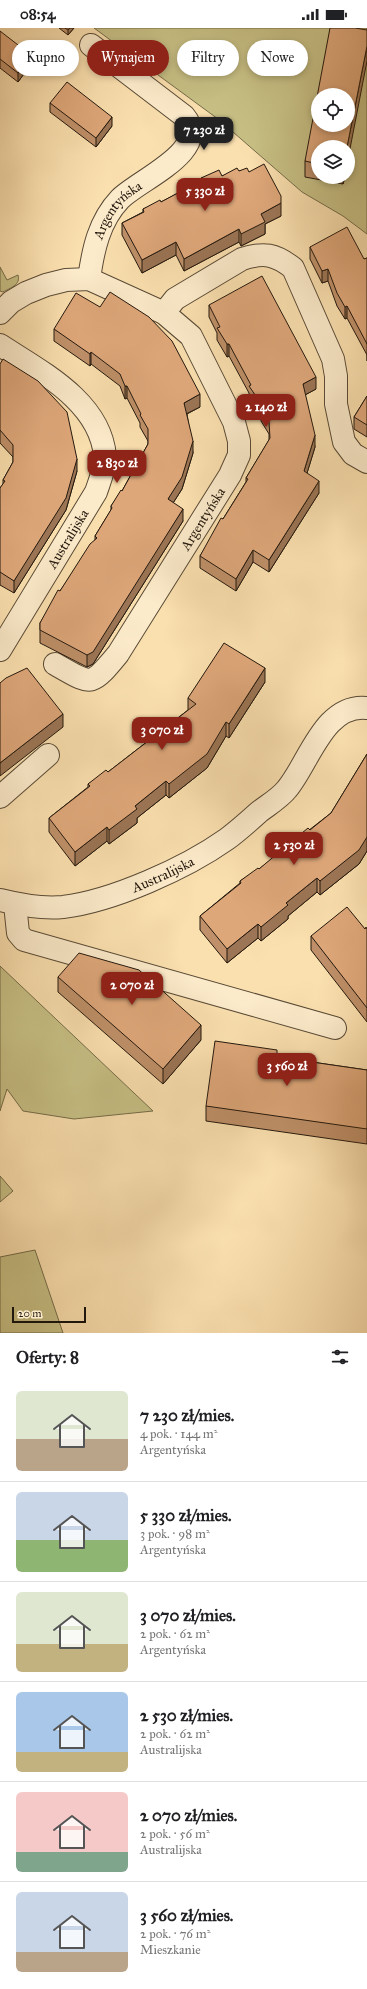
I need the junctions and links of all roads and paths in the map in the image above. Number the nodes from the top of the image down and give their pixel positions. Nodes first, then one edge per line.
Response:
1 (132, 76) edge
2 (88, 279) junction
3 (0, 313) edge
4 (164, 313) junction
5 (0, 346) edge
6 (367, 462) edge
7 (0, 650) edge
8 (55, 664) dead end
9 (367, 708) edge
10 (48, 755) dead end
11 (0, 797) edge
12 (8, 902) edge
13 (335, 1028) dead end

1 - 2 street, Argentyńska
2 - 3 street, Argentyńska
2 - 4 street, Argentyńska
4 - 6 street
4 - 8 street, Argentyńska
5 - 7 street, Australijska
9 - 12 street, Australijska
10 - 11 street
12 - 13 street, Australijska

